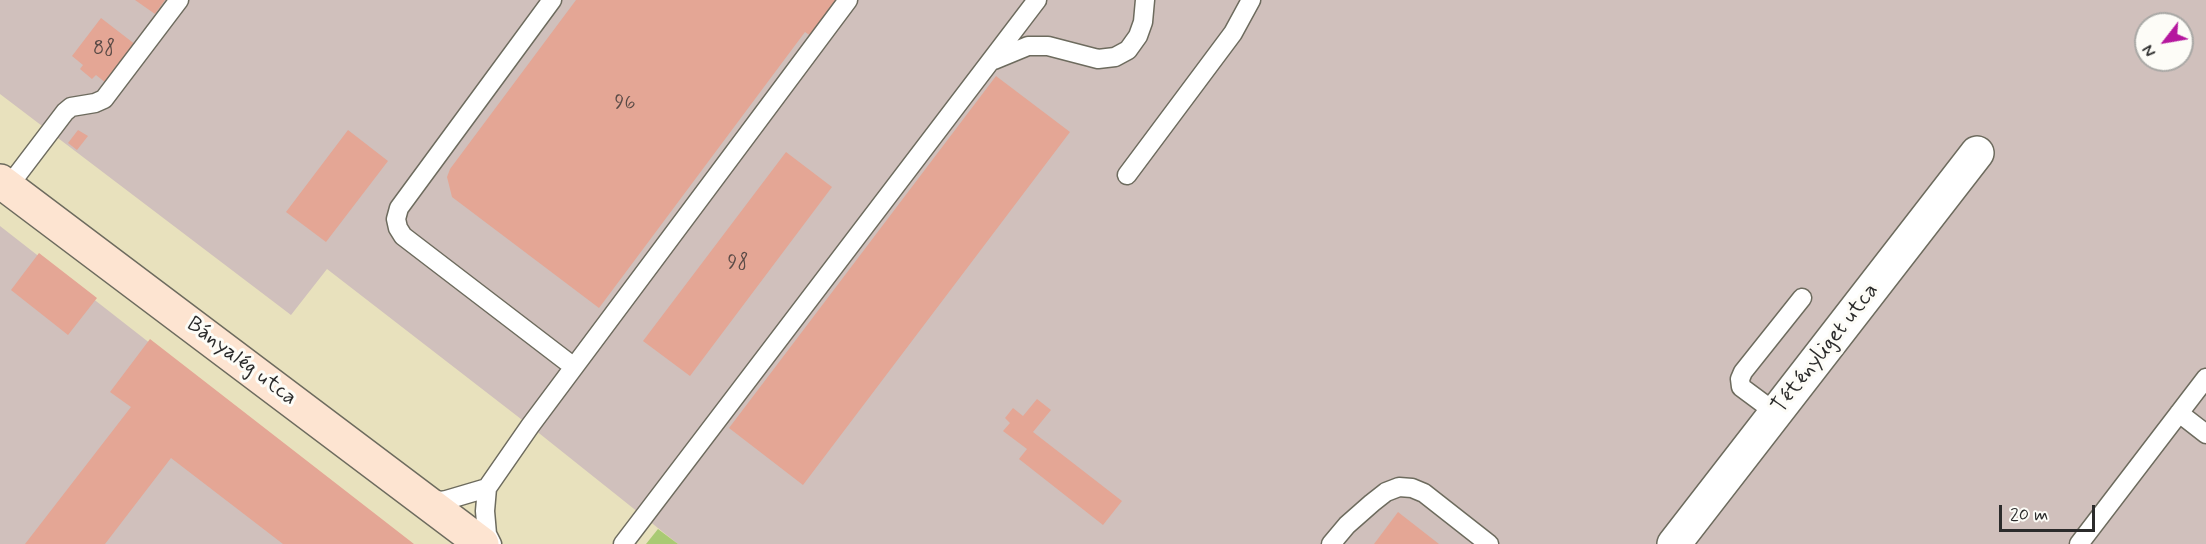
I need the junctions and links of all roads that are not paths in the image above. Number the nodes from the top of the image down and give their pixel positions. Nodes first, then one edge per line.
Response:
1 (179, 0) edge
2 (552, 0) edge
3 (848, 0) edge
4 (1037, 0) edge
5 (1145, 0) edge
6 (1251, 0) edge
7 (990, 62) junction
8 (1977, 153) dead end
9 (1127, 175) dead end
10 (4, 184) edge
11 (1802, 298) dead end
12 (574, 367) junction
13 (2206, 378) edge
14 (1776, 413) junction
15 (2179, 413) junction
16 (2206, 434) edge
17 (487, 488) junction
18 (420, 497) junction
19 (482, 544) edge
20 (492, 544) edge
21 (623, 544) edge
22 (1331, 544) edge
23 (1489, 544) edge
24 (1674, 544) edge
25 (2079, 544) edge

1 - 10 lane
2 - 12 lane
3 - 12 lane
4 - 7 lane
5 - 7 lane
6 - 9 lane
7 - 21 lane
8 - 14 street, Tétényliget utca
10 - 18 street, Bányalég utca
11 - 14 lane
12 - 17 lane
13 - 15 lane
14 - 24 street, Tétényliget utca
15 - 16 lane
15 - 25 lane
17 - 18 lane
17 - 20 lane
18 - 19 street, Bányalég utca
22 - 23 lane

